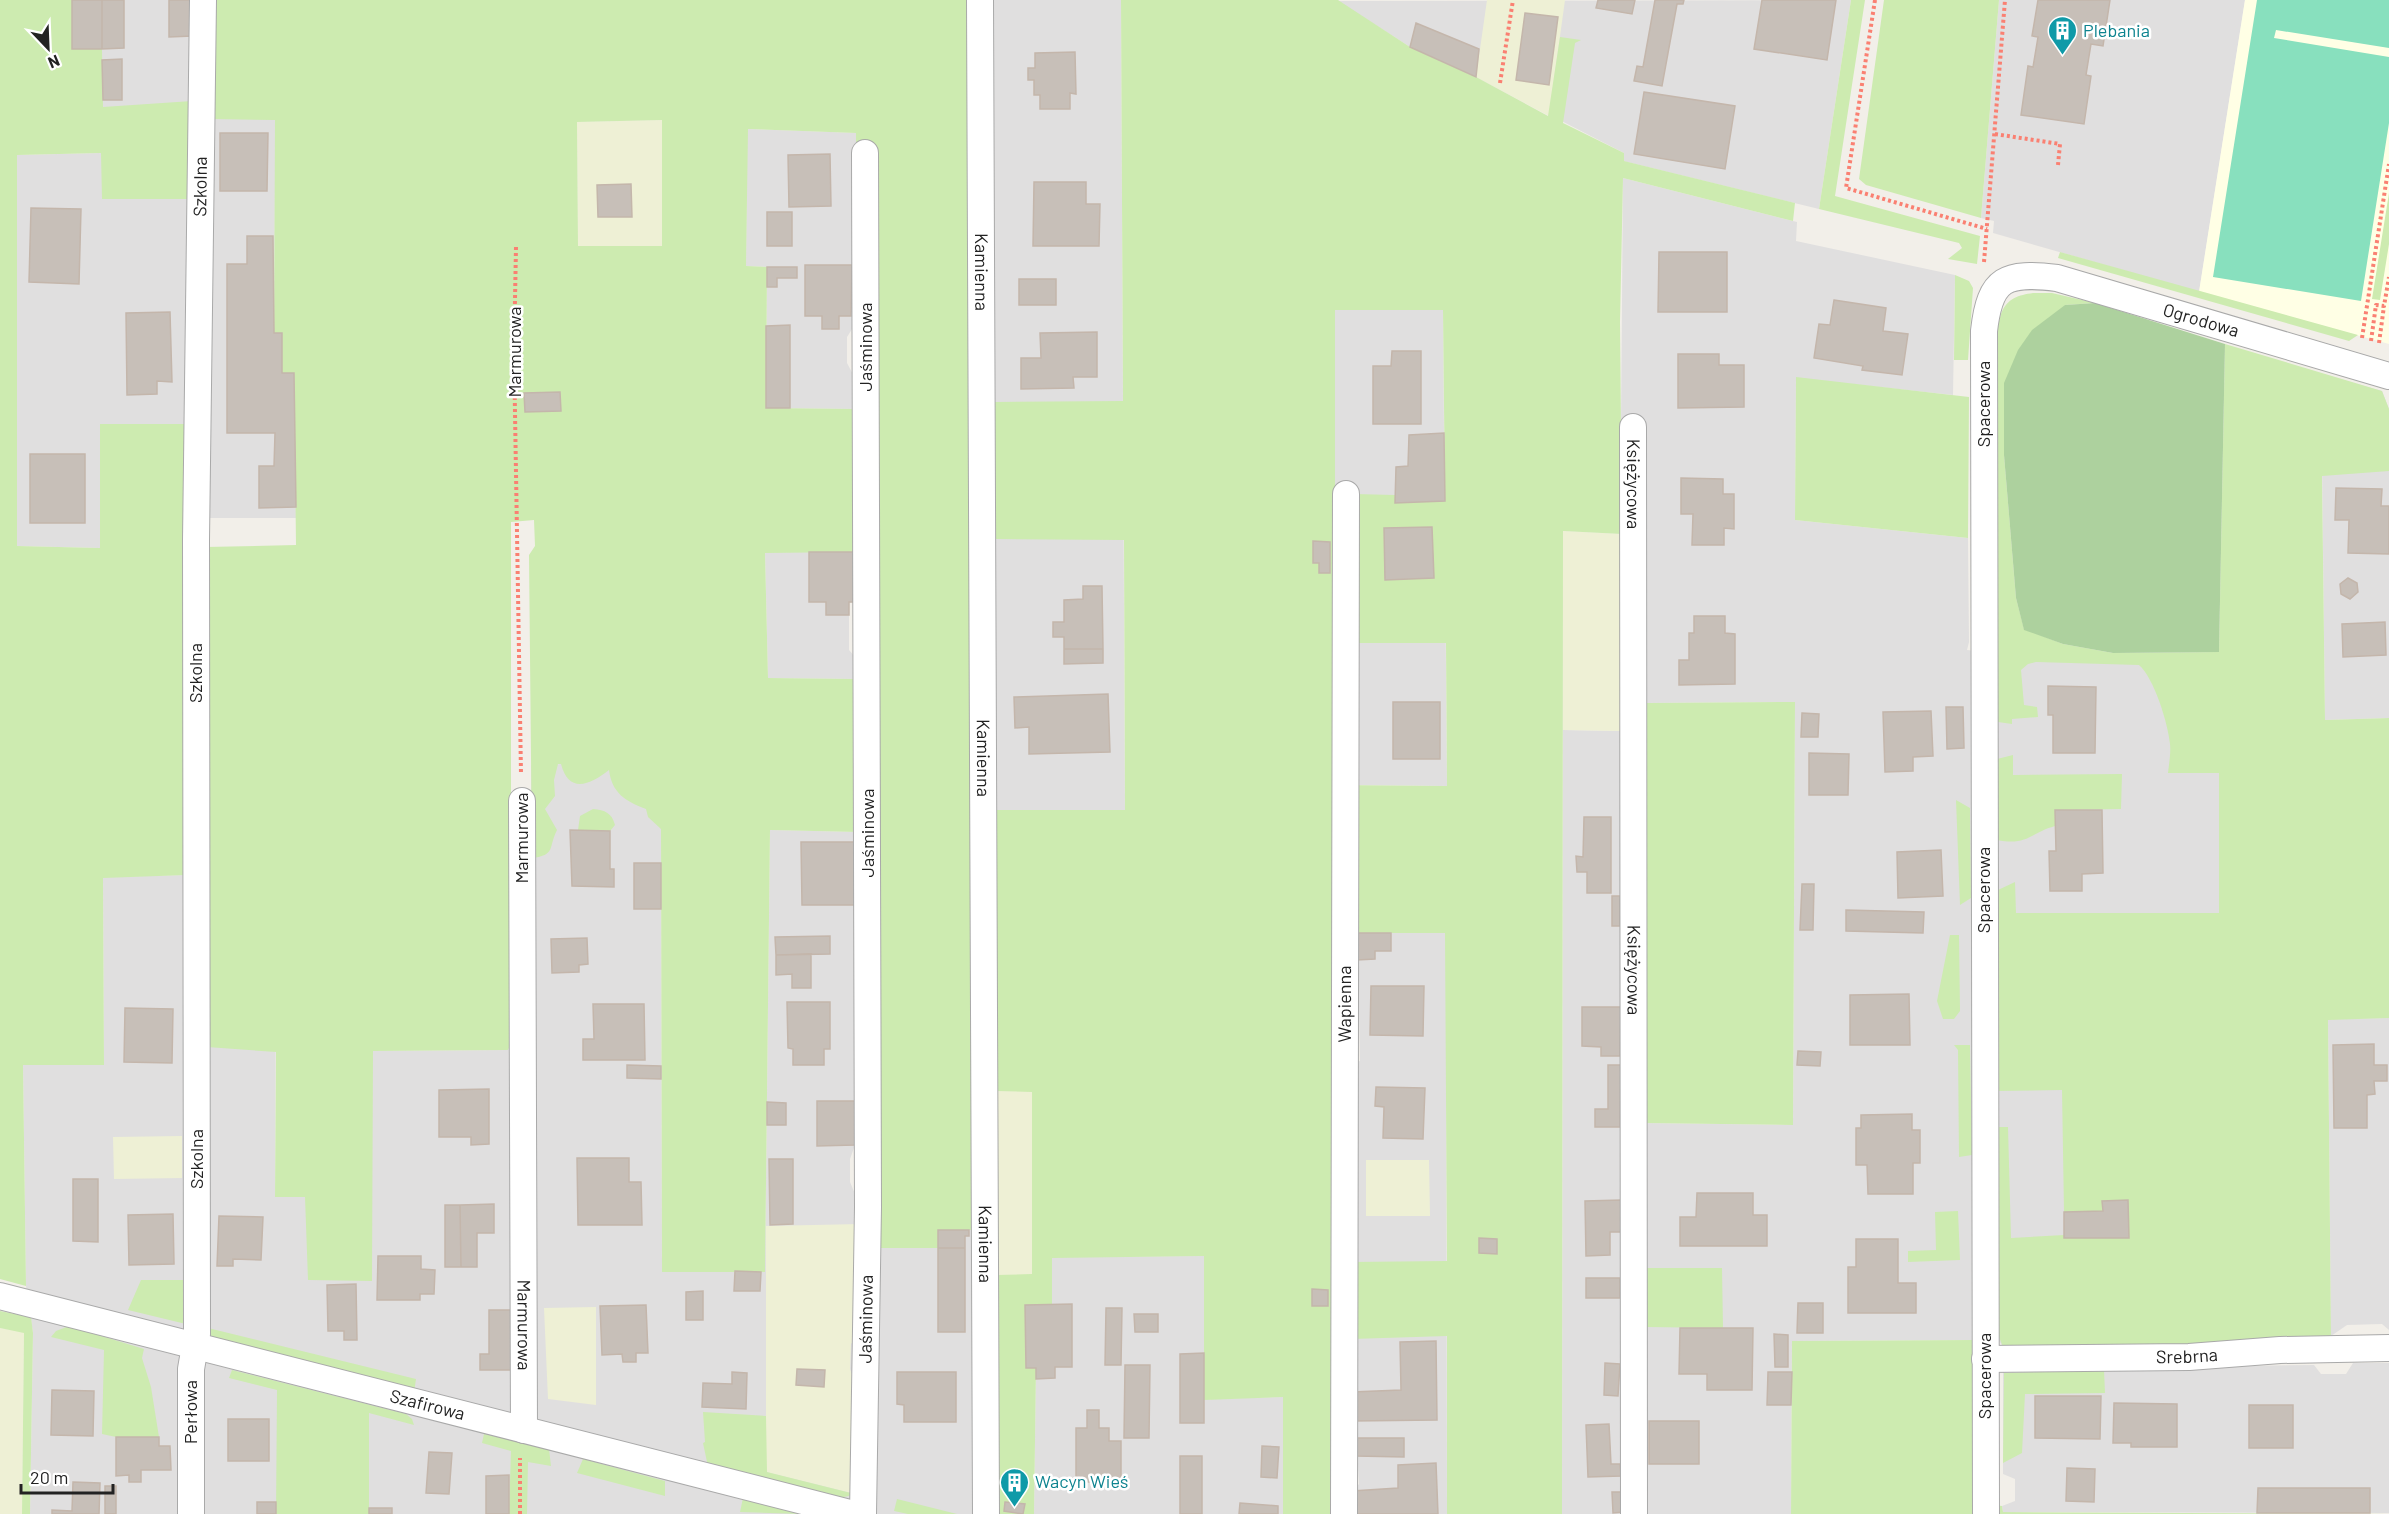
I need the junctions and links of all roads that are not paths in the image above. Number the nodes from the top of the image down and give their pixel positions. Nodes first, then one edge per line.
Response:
1 (203, 0) edge
2 (980, 0) edge
3 (865, 153) dead end
4 (2012, 278) joint
5 (2389, 376) edge
6 (1633, 427) dead end
7 (1346, 494) dead end
8 (522, 801) road end
9 (0, 1296) edge
10 (196, 1346) junction
11 (2389, 1348) edge
12 (1985, 1359) junction
13 (524, 1430) junction
14 (191, 1514) edge
15 (854, 1514) edge
16 (863, 1514) edge
17 (986, 1514) edge
18 (1344, 1514) edge
19 (1634, 1514) edge
20 (1986, 1514) edge

1 - 10 street, Szkolna
2 - 17 street, Kamienna
3 - 16 street, Jaśminowa
4 - 5 street, Ogrodowa
4 - 12 street, Spacerowa
6 - 19 street, Księżycowa
7 - 18 street, Wapienna
8 - 13 street, Marmurowa
9 - 10 street, Szafirowa
10 - 13 street, Szafirowa
10 - 14 street, Perłowa
11 - 12 street, Srebrna
12 - 20 street, Spacerowa
13 - 15 street, Szafirowa

